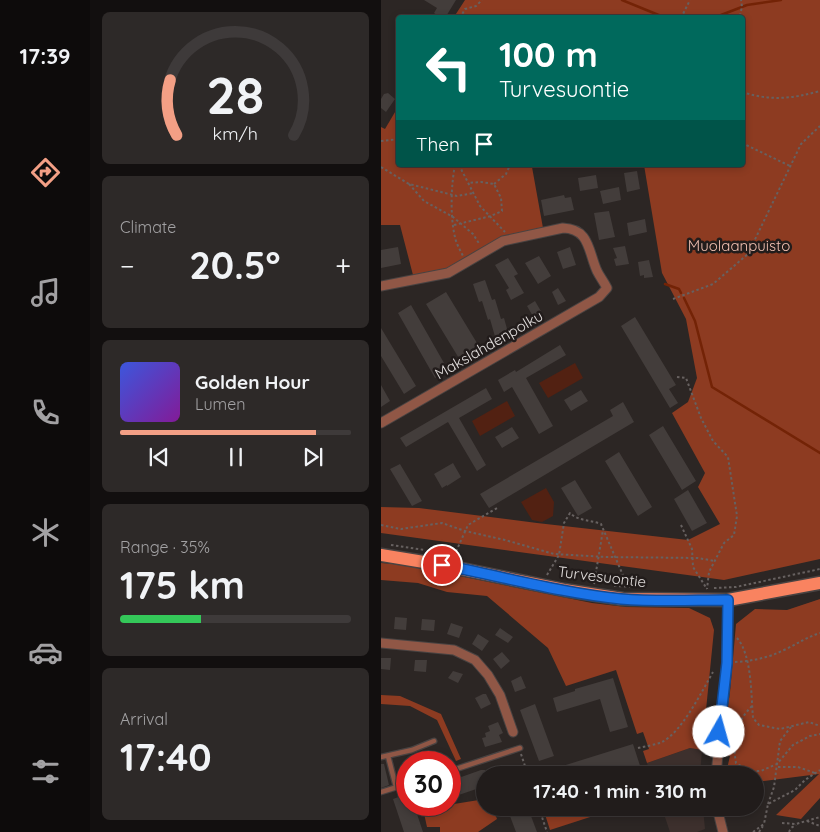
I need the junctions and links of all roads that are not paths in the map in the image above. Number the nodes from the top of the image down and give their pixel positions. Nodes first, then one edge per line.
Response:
1 (381, 286) edge
2 (381, 423) edge
3 (381, 555) edge
4 (820, 583) edge
5 (728, 600) junction
6 (381, 643) edge
7 (513, 732) dead end
8 (434, 741) dead end
9 (520, 748) dead end
10 (388, 756) junction
11 (381, 757) edge
12 (717, 766) edge
13 (461, 767) edge
14 (396, 787) joint
15 (381, 792) edge
16 (718, 816) edge
17 (721, 832) edge

1 - 2 street, Makslahdenpolku
3 - 5 main road, Turvesuontie
4 - 5 main road, Turvesuontie
5 - 12 street
6 - 7 street
8 - 10 lane
9 - 13 lane
10 - 11 lane
10 - 14 lane
14 - 15 lane
16 - 17 street

